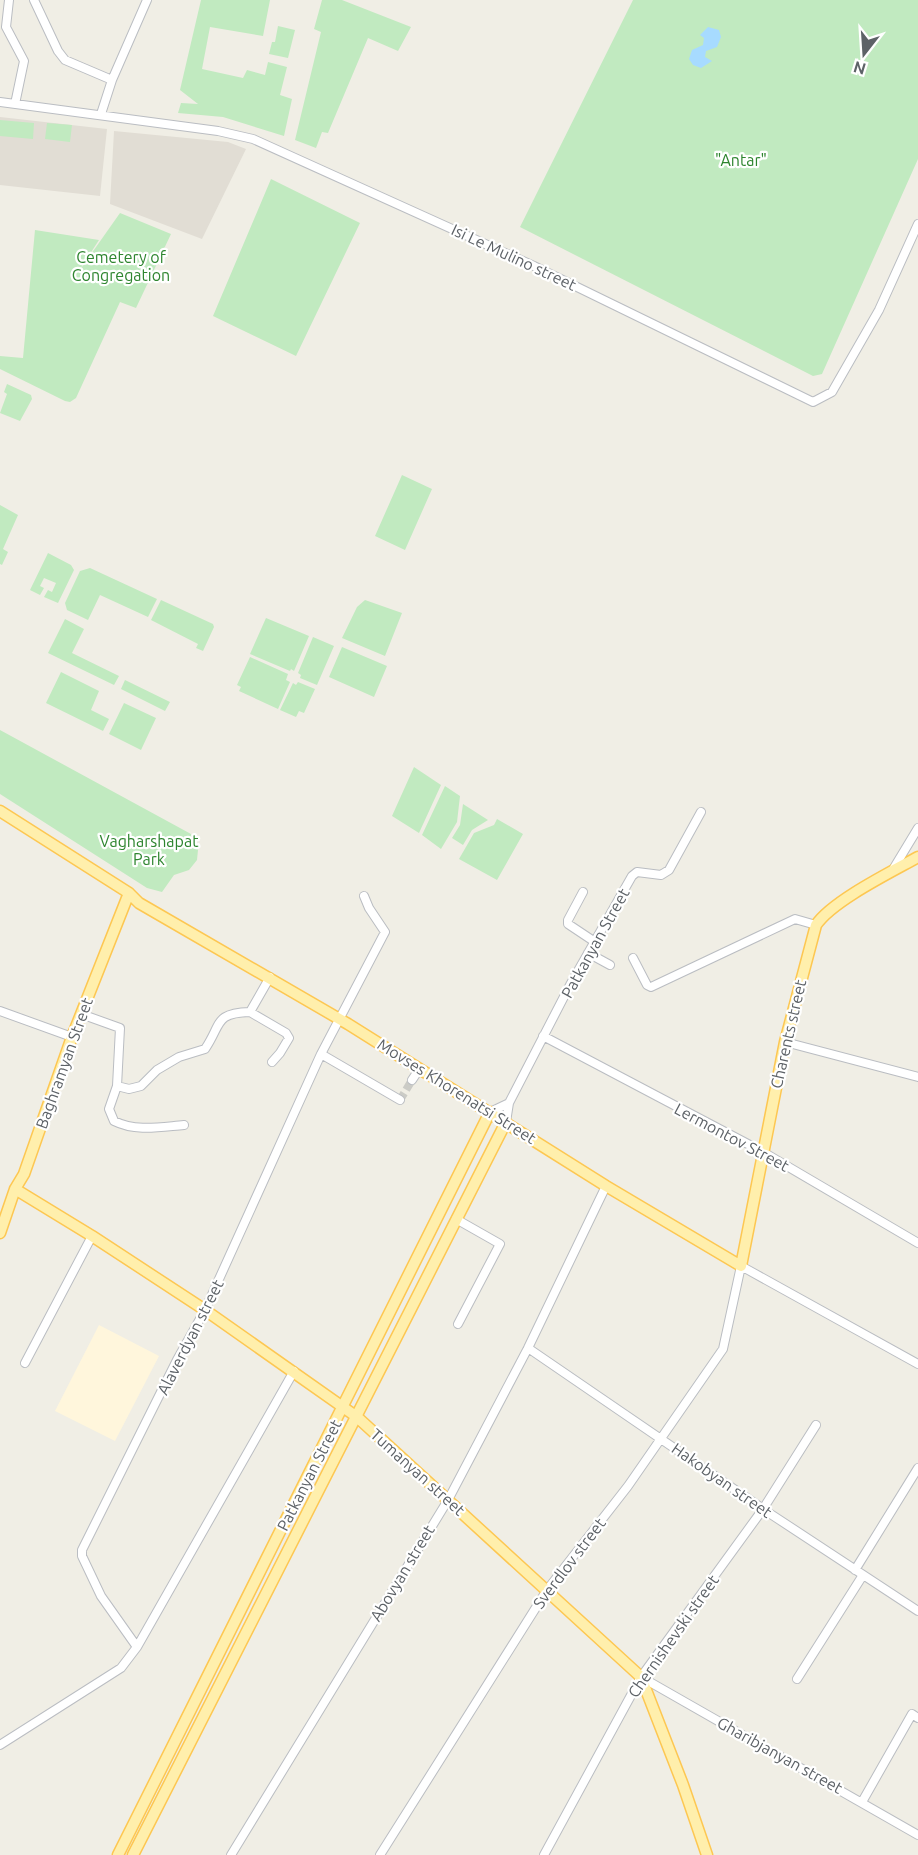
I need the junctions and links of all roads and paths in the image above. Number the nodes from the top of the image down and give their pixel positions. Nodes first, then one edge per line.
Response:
1 (9, 0) edge
2 (34, 0) edge
3 (147, 0) edge
4 (112, 80) junction
5 (0, 102) edge
6 (15, 104) junction
7 (101, 114) junction
8 (918, 224) edge
9 (701, 813) dead end
10 (2, 816) edge
11 (918, 828) edge
12 (918, 857) edge
13 (892, 871) junction
14 (583, 892) dead end
15 (129, 893) junction
16 (364, 896) dead end
17 (816, 925) junction
18 (595, 942) junction
19 (588, 953) junction
20 (633, 958) dead end
21 (610, 965) dead end
22 (270, 977) junction
23 (0, 1011) edge
24 (250, 1012) junction
25 (81, 1014) junction
26 (339, 1018) junction
27 (543, 1036) junction
28 (72, 1037) junction
29 (785, 1042) junction
30 (321, 1054) junction
31 (272, 1062) dead end
32 (420, 1068) junction
33 (918, 1077) edge
34 (412, 1080) tunnel mouth
35 (117, 1086) junction
36 (400, 1100) dead end
37 (508, 1103) junction
38 (490, 1112) junction
39 (506, 1122) junction
40 (184, 1125) dead end
41 (763, 1152) junction
42 (606, 1186) junction
43 (15, 1189) junction
44 (456, 1219) junction
45 (0, 1233) edge
46 (92, 1236) junction
47 (918, 1242) edge
48 (741, 1266) junction
49 (205, 1310) junction
50 (458, 1324) dead end
51 (528, 1348) junction
52 (25, 1363) dead end
53 (918, 1364) edge
54 (294, 1371) junction
55 (344, 1407) junction
56 (357, 1417) junction
57 (816, 1425) dead end
58 (661, 1437) junction
59 (918, 1468) edge
60 (448, 1500) junction
61 (764, 1509) junction
62 (859, 1572) junction
63 (547, 1590) junction
64 (918, 1611) edge
65 (137, 1647) junction
66 (641, 1677) junction
67 (797, 1679) dead end
68 (918, 1718) edge
69 (0, 1734) edge
70 (1, 1745) edge
71 (154, 1784) junction
72 (167, 1790) junction
73 (862, 1802) junction
74 (918, 1835) edge
75 (118, 1855) edge
76 (133, 1855) edge
77 (231, 1855) edge
78 (380, 1855) edge
79 (544, 1855) edge
80 (706, 1855) edge

1 - 6 street
2 - 4 street
3 - 4 street
4 - 7 street
5 - 6 street, Isi Le Mulino street
6 - 7 street, Isi Le Mulino street
7 - 8 street, Isi Le Mulino street
9 - 18 street, Patkanyan Street
10 - 15 main road, Movses Khorenatsi Street
11 - 13 street
12 - 13 main road
13 - 17 main road
14 - 18 street
15 - 22 main road, Movses Khorenatsi Street
15 - 25 main road, Baghramyan Street
16 - 26 street, Alaverdyan street
17 - 20 street
17 - 29 main road, Charents street
18 - 19 street, Patkanyan Street
19 - 21 street
19 - 27 street, Patkanyan Street
22 - 24 street
22 - 26 main road, Movses Khorenatsi Street
23 - 28 street
24 - 31 street
24 - 35 street
25 - 28 main road, Baghramyan Street
25 - 35 street
26 - 30 street, Alaverdyan street
26 - 32 main road, Movses Khorenatsi Street
27 - 37 street, Patkanyan Street
27 - 41 street, Lermontov Street
28 - 43 main road, Baghramyan Street
29 - 33 street
29 - 41 main road, Charents street
30 - 36 street
30 - 49 street, Alaverdyan street
32 - 34 street
32 - 38 main road, Movses Khorenatsi Street
35 - 40 street
37 - 38 street
37 - 39 street, Patkanyan Street
38 - 39 main road, Movses Khorenatsi Street
38 - 55 main road, Patkanyan Street
39 - 42 main road, Movses Khorenatsi Street
39 - 44 main road, Patkanyan Street
41 - 47 street, Lermontov Street
41 - 48 main road, Charents street
42 - 48 main road, Movses Khorenatsi Street
42 - 51 street, Abovyan street
43 - 45 main road, Baghramyan Street
43 - 46 main road, Tumanyan street
44 - 50 street
44 - 56 main road, Patkanyan Street
46 - 49 main road, Tumanyan street
46 - 52 street
48 - 53 street, Movses Khorenatsi Street
48 - 58 street, Sverdlov street
49 - 54 main road, Tumanyan street
49 - 65 street, Alaverdyan street
51 - 58 street, Hakobyan street
51 - 60 street, Abovyan street
54 - 55 main road, Tumanyan street
54 - 65 street
55 - 56 main road, Tumanyan street
55 - 71 main road, Patkanyan Street
56 - 60 main road, Tumanyan street
56 - 72 main road, Patkanyan Street
57 - 61 street, Chernishevski street
58 - 61 street, Hakobyan street
58 - 63 street, Sverdlov street
59 - 62 street
60 - 63 main road, Tumanyan street
60 - 77 street, Abovyan street
61 - 62 street, Hakobyan street
61 - 66 street, Chernishevski street
62 - 64 street, Hakobyan street
62 - 67 street
63 - 66 main road, Tumanyan street
63 - 78 street, Sverdlov street
65 - 70 street
66 - 73 street, Gharibjanyan street
66 - 79 street, Chernishevski street
66 - 80 main road, Tumanyan street
68 - 73 street
69 - 70 street
71 - 72 main road
71 - 75 main road, Patkanyan Street
72 - 76 main road, Patkanyan Street
73 - 74 street, Gharibjanyan street

